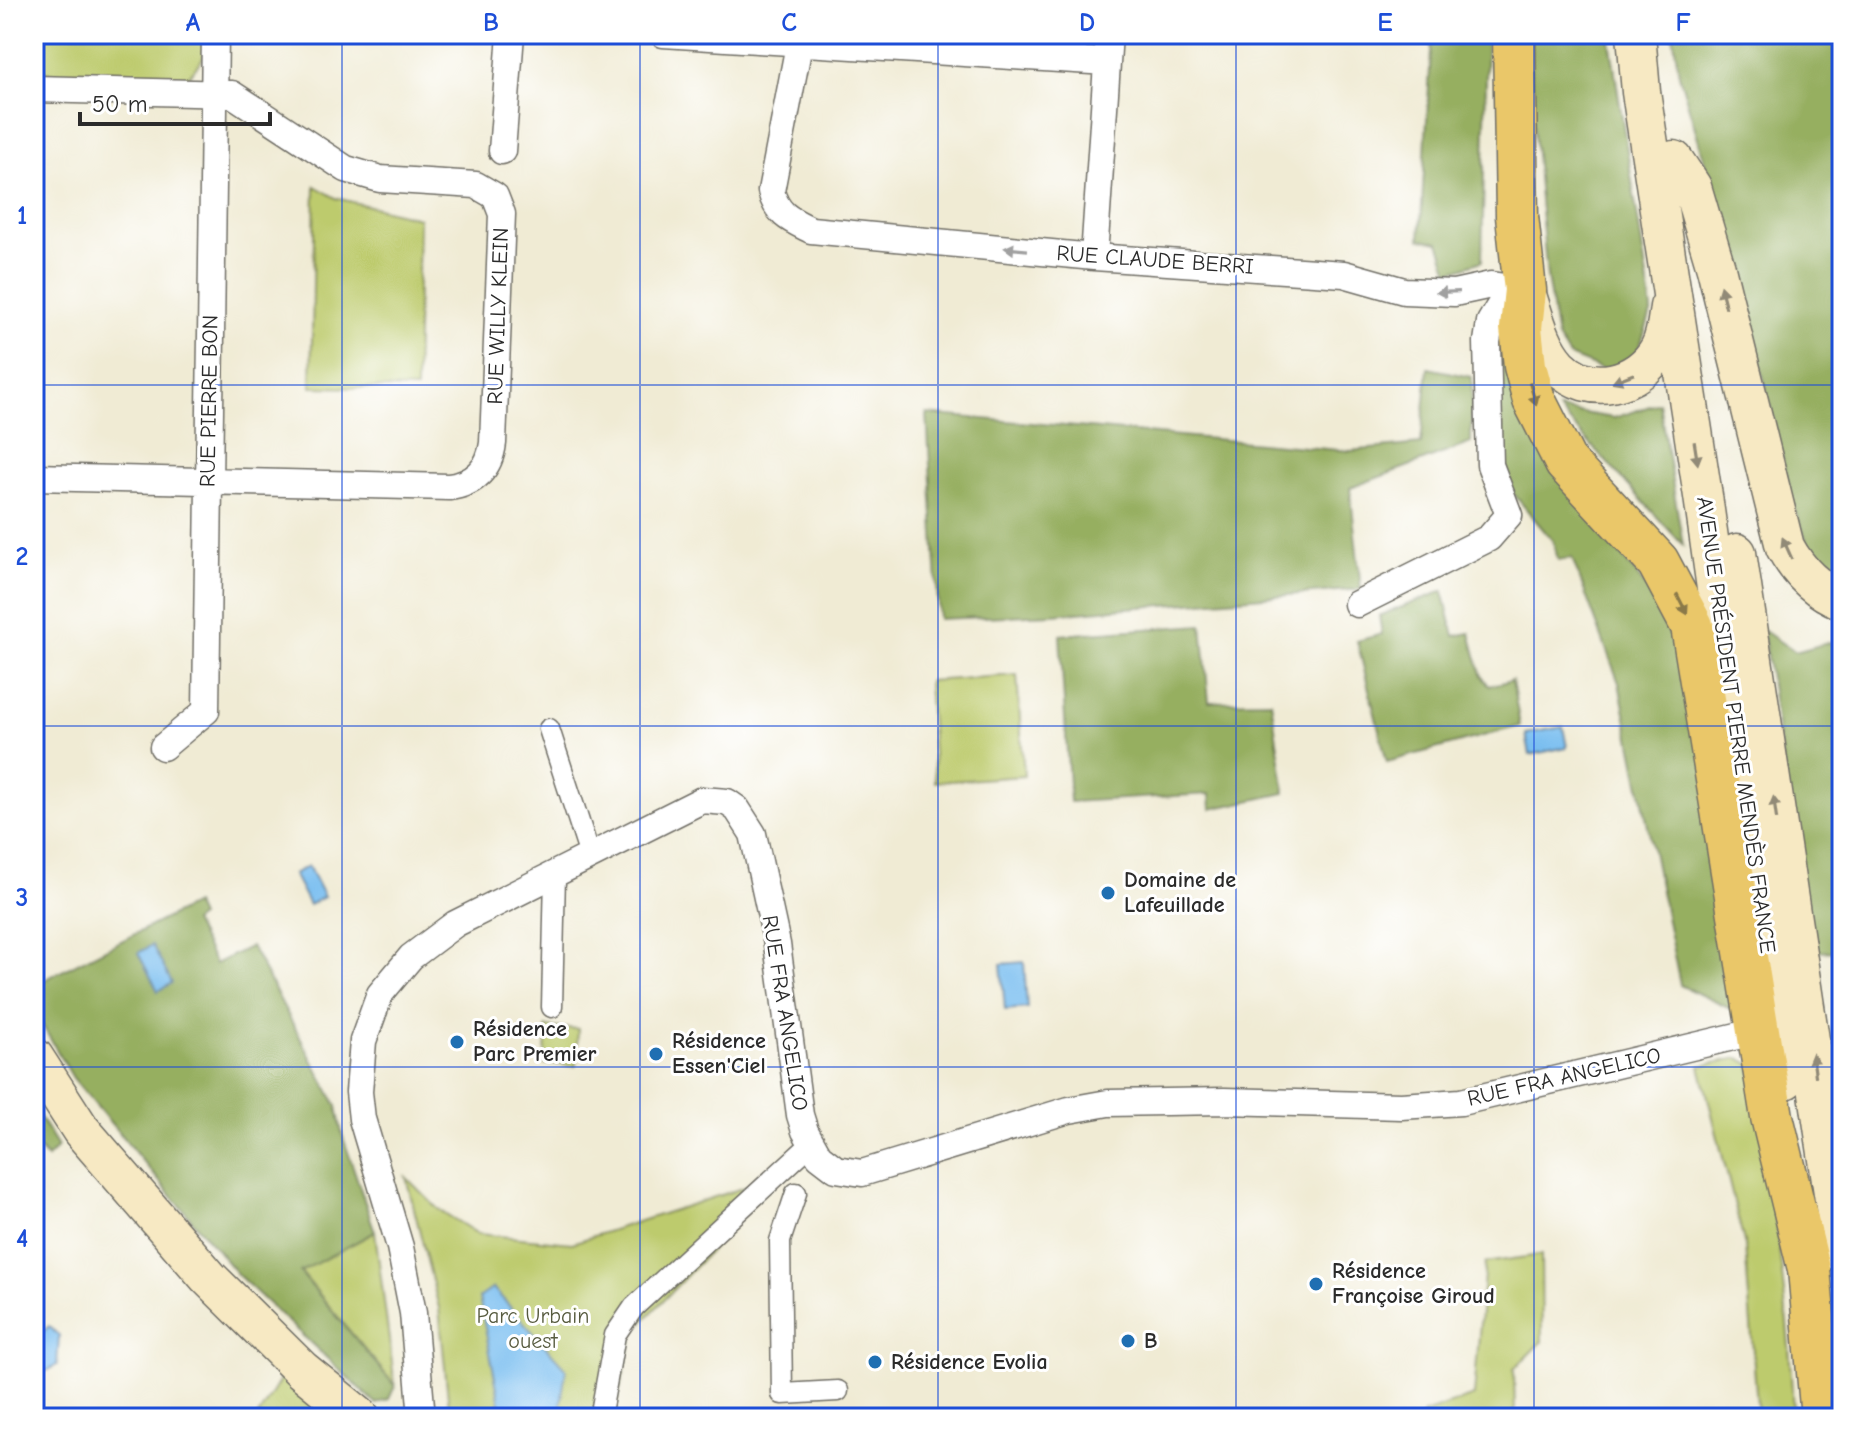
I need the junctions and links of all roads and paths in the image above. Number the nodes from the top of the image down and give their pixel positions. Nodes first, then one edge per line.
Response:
1 (215, 34) edge
2 (511, 34) edge
3 (663, 34) edge
4 (1109, 34) edge
5 (1514, 34) edge
6 (1636, 34) edge
7 (1648, 34) edge
8 (800, 38) edge
9 (1107, 62) junction
10 (34, 89) edge
11 (213, 94) junction
12 (502, 151) dead end
13 (1674, 160) junction
14 (1094, 257) junction
15 (1525, 290) junction
16 (1671, 292) junction
17 (34, 477) edge
18 (208, 481) junction
19 (1842, 600) edge
20 (1357, 604) dead end
21 (549, 729) dead end
22 (163, 747) dead end
23 (590, 856) junction
24 (555, 874) junction
25 (552, 1007) dead end
26 (1758, 1031) junction
27 (34, 1057) edge
28 (811, 1144) junction
29 (796, 1193) dead end
30 (1826, 1261) edge
31 (838, 1391) dead end
32 (361, 1418) edge
33 (422, 1418) edge
34 (600, 1418) edge
35 (1822, 1418) edge

1 - 11 street, RUE PIERRE BON
2 - 12 street
3 - 8 street
4 - 9 street
5 - 15 main road
6 - 16 main road, AVENUE PRÉSIDENT PIERRE MENDÈS FRANCE
7 - 13 main road, AVENUE PRÉSIDENT PIERRE MENDÈS FRANCE
8 - 9 street
14 -> 8 street, RUE CLAUDE BERRI
9 - 14 street
10 - 11 street, RUE WILLY KLEIN
11 - 18 street, RUE PIERRE BON
11 - 18 street, RUE WILLY KLEIN
19 -> 13 main road
30 -> 13 main road, AVENUE PRÉSIDENT PIERRE MENDÈS FRANCE
15 -> 14 street, RUE CLAUDE BERRI
16 -> 15 main road
15 - 20 street
15 -> 26 main road
16 -> 30 main road, AVENUE PRÉSIDENT PIERRE MENDÈS FRANCE
17 - 18 street, RUE WILLY KLEIN
18 - 22 street, RUE PIERRE BON
21 - 23 street
23 - 24 street, RUE FRA ANGELICO
23 - 28 street, RUE FRA ANGELICO
24 - 25 street
24 - 33 street, RUE FRA ANGELICO
26 - 28 street, RUE FRA ANGELICO
26 - 30 main road
27 - 32 main road
28 - 34 street
29 - 31 street
30 - 35 main road, AVENUE PRÉSIDENT PIERRE MENDÈS FRANCE

